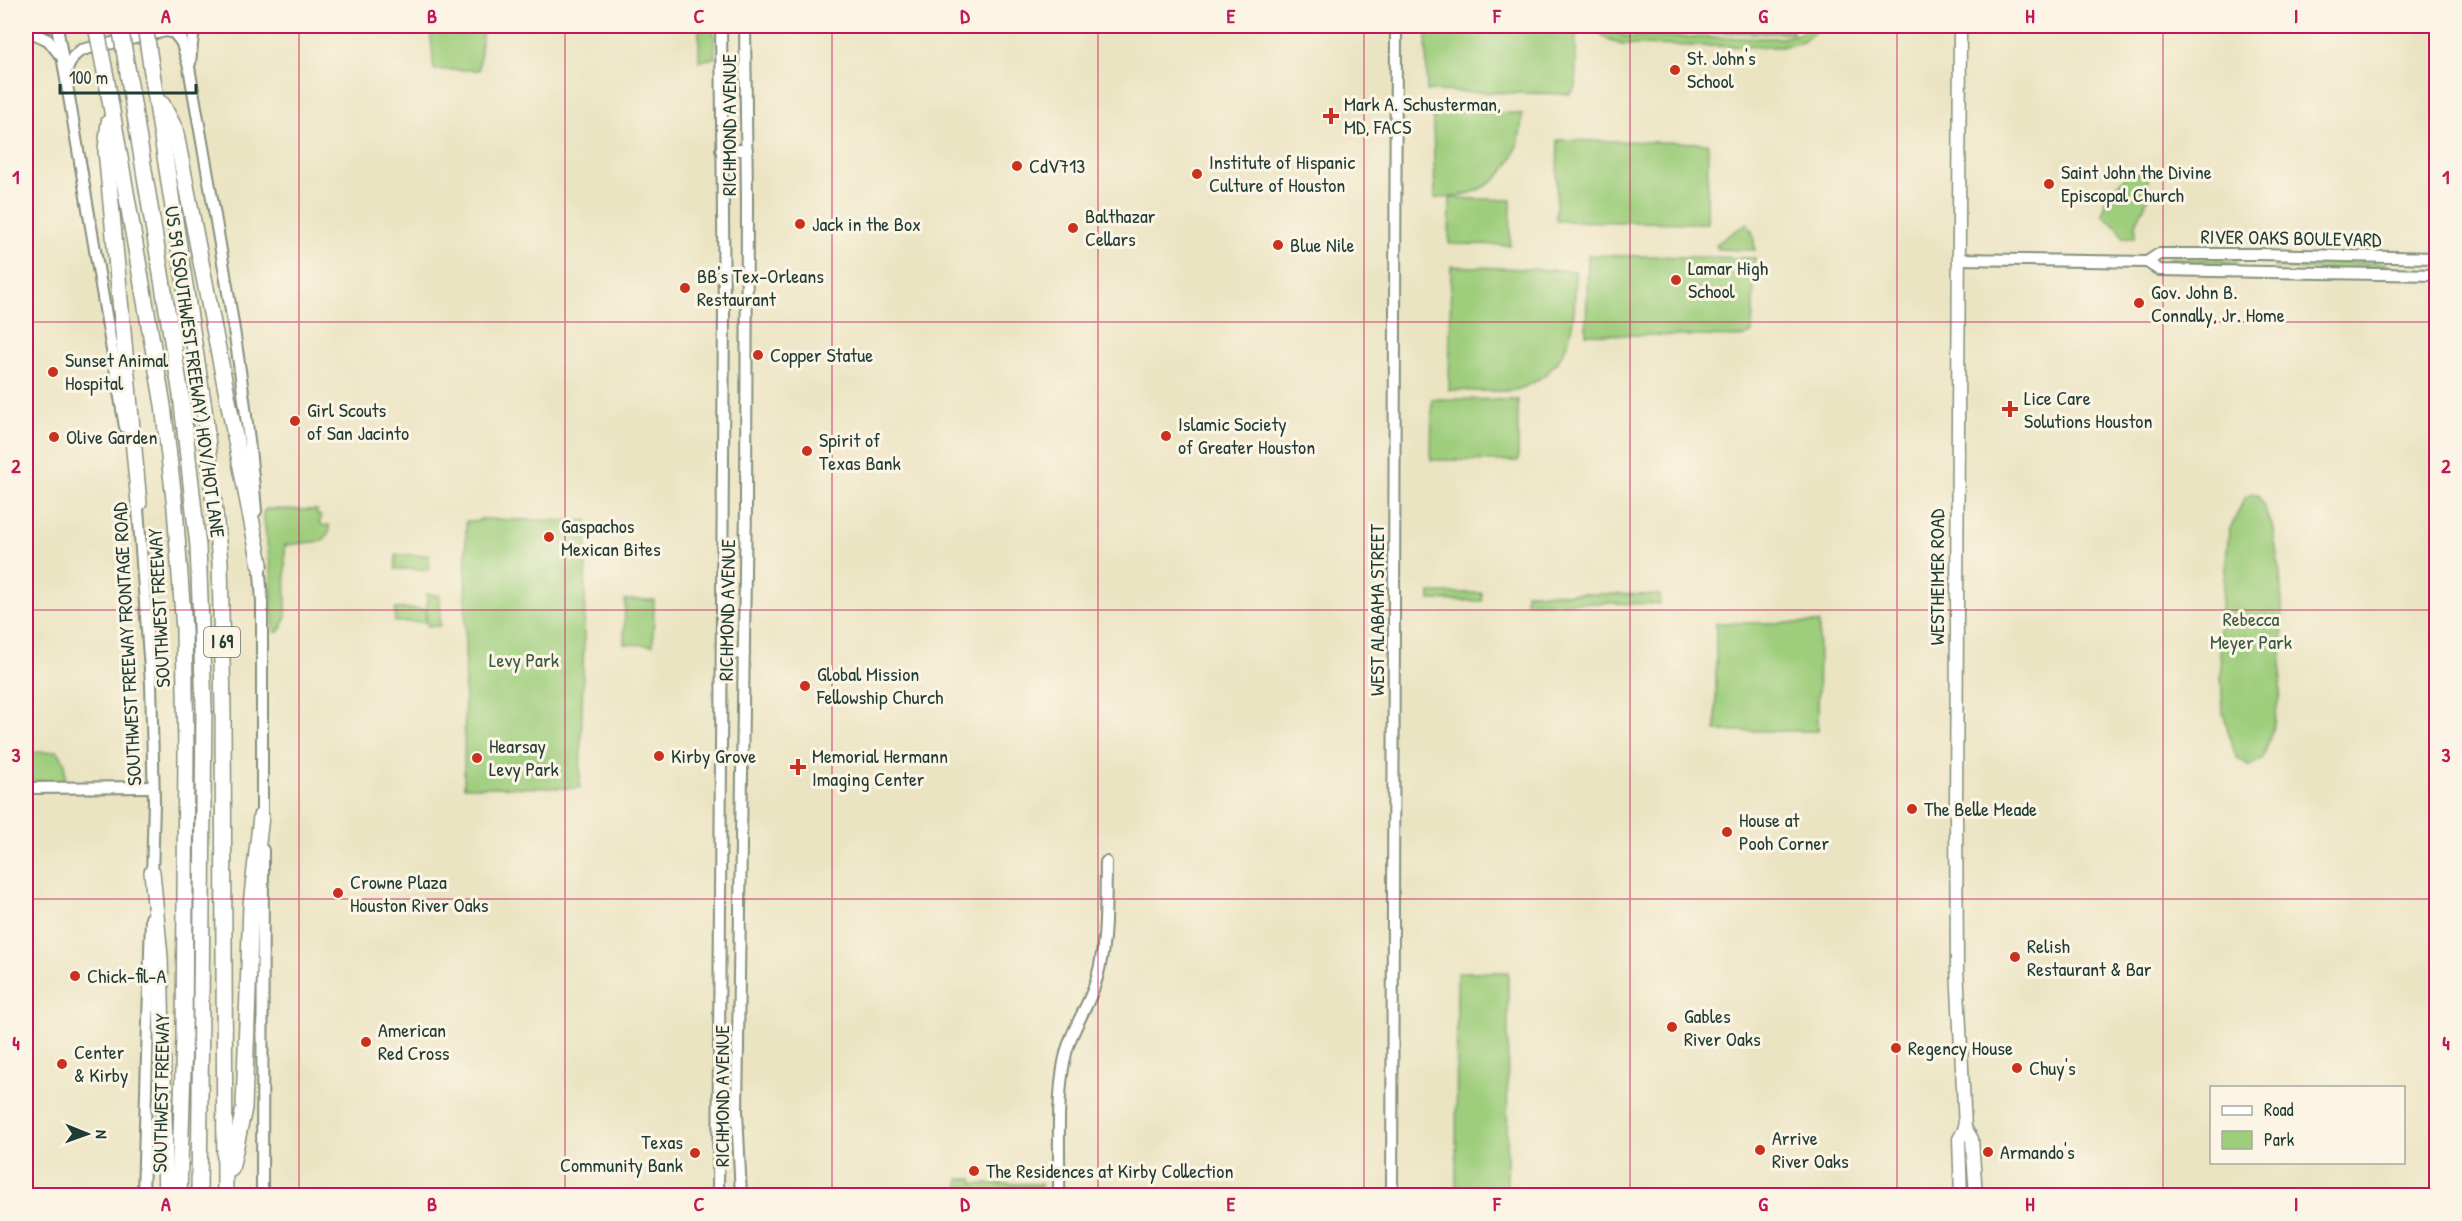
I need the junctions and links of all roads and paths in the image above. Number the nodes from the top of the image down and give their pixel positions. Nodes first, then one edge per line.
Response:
1 (48, 26) edge
2 (57, 26) edge
3 (96, 26) edge
4 (120, 26) edge
5 (145, 26) edge
6 (180, 26) edge
7 (198, 26) edge
8 (721, 26) edge
9 (745, 26) edge
10 (1396, 26) edge
11 (1960, 26) edge
12 (26, 29) edge
13 (182, 44) junction
14 (65, 66) junction
15 (189, 67) junction
16 (156, 93) junction
17 (111, 101) junction
18 (721, 150) junction
19 (747, 150) junction
20 (2436, 258) edge
21 (1959, 259) junction
22 (2147, 262) junction
23 (2436, 274) edge
24 (139, 503) junction
25 (260, 564) junction
26 (744, 653) junction
27 (722, 654) junction
28 (153, 787) junction
29 (26, 788) edge
30 (261, 816) junction
31 (1106, 862) dead end
32 (152, 872) junction
33 (720, 956) junction
34 (741, 956) junction
35 (1965, 1128) junction
36 (143, 1196) edge
37 (166, 1196) edge
38 (179, 1196) edge
39 (199, 1196) edge
40 (225, 1196) edge
41 (262, 1196) edge
42 (718, 1196) edge
43 (741, 1196) edge
44 (1059, 1196) edge
45 (1392, 1196) edge
46 (1961, 1196) edge
47 (1976, 1196) edge

1 - 12 main road
2 - 14 main road, SOUTHWEST FREEWAY FRONTAGE ROAD
3 - 17 highway, SOUTHWEST FREEWAY / I 69, bridge
4 - 39 highway, US 59 (SOUTHWEST FREEWAY) HOV/HOT LANE, bridge
5 - 16 highway, I 69, bridge
6 - 13 main road
7 - 15 main road
8 - 18 main road, RICHMOND AVENUE
9 - 19 main road, RICHMOND AVENUE
10 - 45 main road, WEST ALABAMA STREET
11 - 21 main road, WESTHEIMER ROAD
12 - 14 main road
13 - 14 main road
13 - 15 main road
14 - 24 main road, SOUTHWEST FREEWAY FRONTAGE ROAD
15 - 25 main road
16 - 25 highway
16 - 40 highway, I 69
17 - 24 highway
17 - 38 highway, SOUTHWEST FREEWAY / I 69
18 - 19 main road
18 - 27 main road, RICHMOND AVENUE
19 - 26 main road, RICHMOND AVENUE
20 - 22 main road, RIVER OAKS BOULEVARD
21 - 22 main road, RIVER OAKS BOULEVARD
21 - 35 main road, WESTHEIMER ROAD
22 - 23 main road, RIVER OAKS BOULEVARD
24 - 28 main road, SOUTHWEST FREEWAY FRONTAGE ROAD
25 - 30 main road
26 - 27 main road
26 - 34 main road, RICHMOND AVENUE
27 - 33 main road, RICHMOND AVENUE
28 - 29 main road
28 - 32 main road, SOUTHWEST FREEWAY FRONTAGE ROAD
30 - 40 highway
30 - 41 main road
31 - 44 main road
32 - 36 main road, SOUTHWEST FREEWAY FRONTAGE ROAD
32 - 37 highway
33 - 34 main road
33 - 42 main road, RICHMOND AVENUE
34 - 43 main road, RICHMOND AVENUE
35 - 46 main road, WESTHEIMER ROAD
35 - 47 main road, WESTHEIMER ROAD

